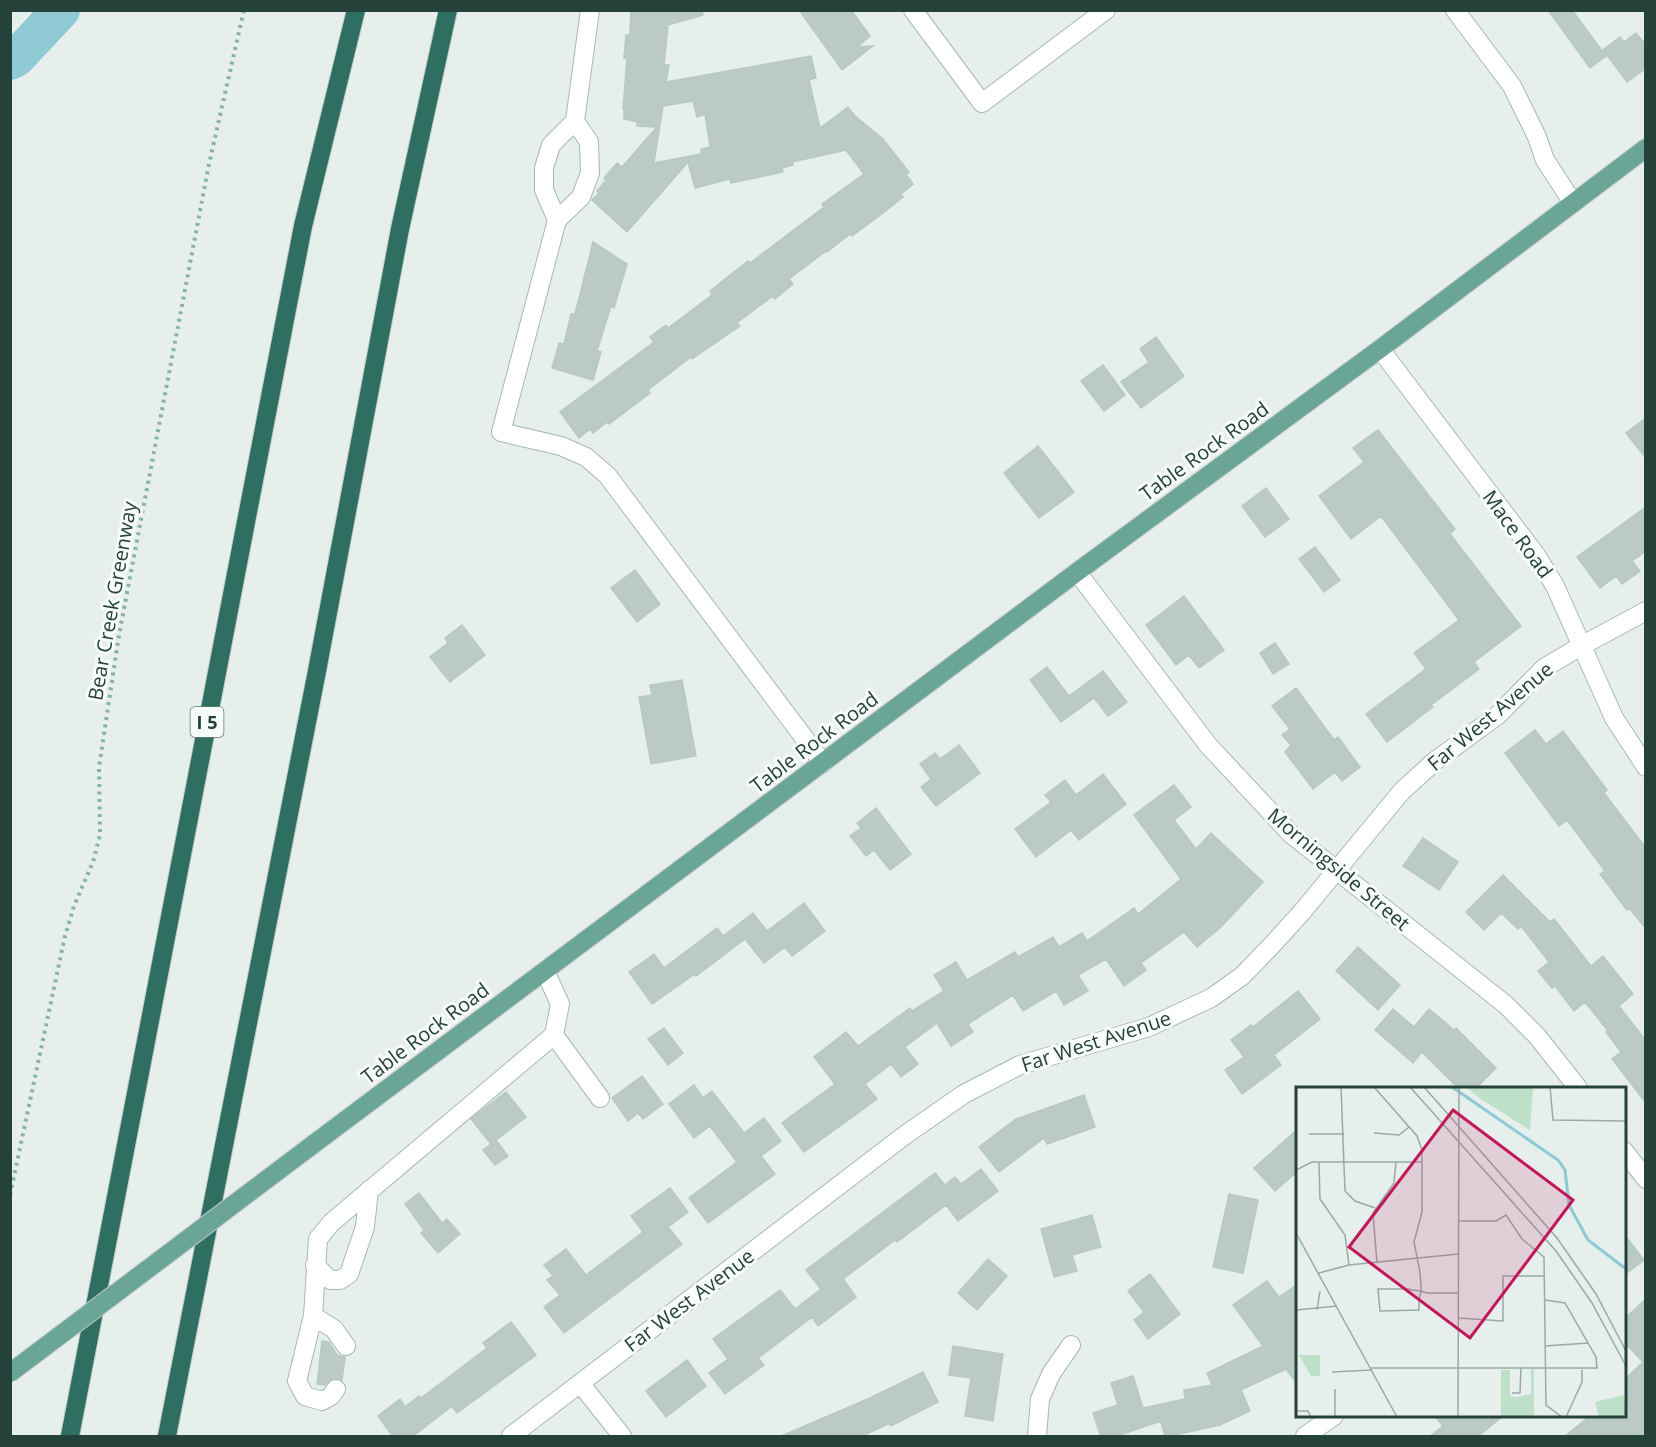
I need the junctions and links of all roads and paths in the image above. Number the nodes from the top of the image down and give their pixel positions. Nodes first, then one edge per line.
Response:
1 (244, 10) edge
2 (356, 10) edge
3 (448, 10) edge
4 (590, 10) edge
5 (913, 10) edge
6 (1106, 10) edge
7 (1455, 10) edge
8 (575, 121) junction
9 (1646, 148) edge
10 (1573, 203) junction
11 (557, 220) junction
12 (1380, 349) junction
13 (1077, 572) junction
14 (1646, 611) edge
15 (1581, 646) junction
16 (823, 763) junction
17 (1646, 767) edge
18 (1335, 870) junction
19 (544, 972) junction
20 (554, 1035) junction
21 (1576, 1087) edge
22 (600, 1098) dead end
23 (1626, 1154) edge
24 (1646, 1179) edge
25 (369, 1190) junction
26 (10, 1195) edge
27 (315, 1265) junction
28 (313, 1316) junction
29 (1071, 1345) dead end
30 (345, 1346) dead end
31 (10, 1373) edge
32 (580, 1383) junction
33 (336, 1389) dead end
34 (1333, 1417) edge
35 (70, 1437) edge
36 (167, 1437) edge
37 (511, 1437) edge
38 (622, 1437) edge
39 (1037, 1437) edge
40 (1305, 1437) edge

1 - 26 path, Bear Creek Greenway
2 - 35 highway, I 5
3 - 36 highway
4 - 8 street
5 - 6 street
7 - 10 street
8 - 11 street
8 - 11 street
9 - 10 main road, Table Rock Road
10 - 12 main road, Table Rock Road
11 - 16 street
12 - 13 main road, Table Rock Road
12 - 15 street, Mace Road
13 - 16 main road, Table Rock Road
13 - 18 street, Morningside Street
14 - 15 street, Far West Avenue
15 - 17 street, Mace Road
15 - 18 street, Far West Avenue
16 - 19 main road, Table Rock Road
18 - 21 street, Morningside Street
18 - 32 street, Far West Avenue
19 - 20 street
19 - 31 main road, Table Rock Road, bridge
20 - 22 street
20 - 25 street
23 - 24 street
25 - 27 street
25 - 27 street
27 - 28 street
28 - 30 street
28 - 33 street
29 - 39 street
32 - 37 street, Far West Avenue
32 - 38 street
34 - 40 street

